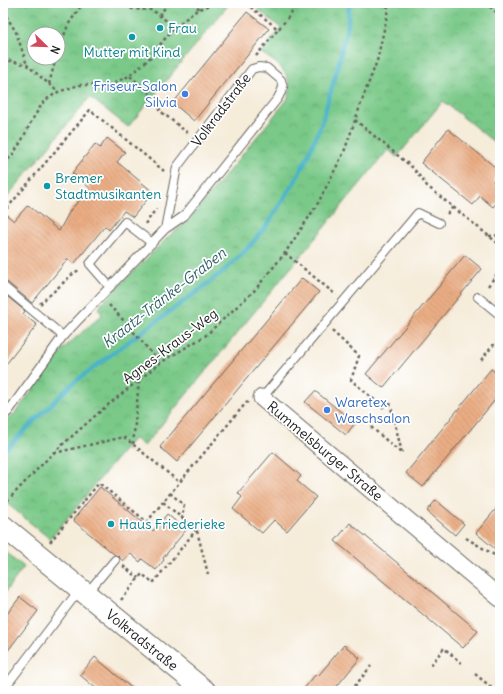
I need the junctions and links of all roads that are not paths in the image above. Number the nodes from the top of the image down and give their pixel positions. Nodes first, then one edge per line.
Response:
1 (439, 223) dead end
2 (165, 229) junction
3 (152, 243) junction
4 (3, 286) edge
5 (110, 287) junction
6 (478, 296) dead end
7 (500, 315) edge
8 (63, 336) junction
9 (262, 398) joint
10 (3, 416) edge
11 (3, 526) edge
12 (115, 560) road end
13 (83, 591) junction
14 (500, 598) edge
15 (3, 690) edge
16 (205, 691) edge

1 - 9 lane, Rummelsburger Straße
2 - 2 lane, Volkradstraße
2 - 3 lane, Volkradstraße
3 - 5 lane, Volkradstraße
3 - 5 lane
4 - 8 lane
5 - 8 lane, Volkradstraße
6 - 7 lane
8 - 10 lane, Volkradstraße
9 - 14 street, Rummelsburger Straße
11 - 13 street, Volkradstraße
12 - 13 lane
13 - 15 lane
13 - 16 street, Volkradstraße

